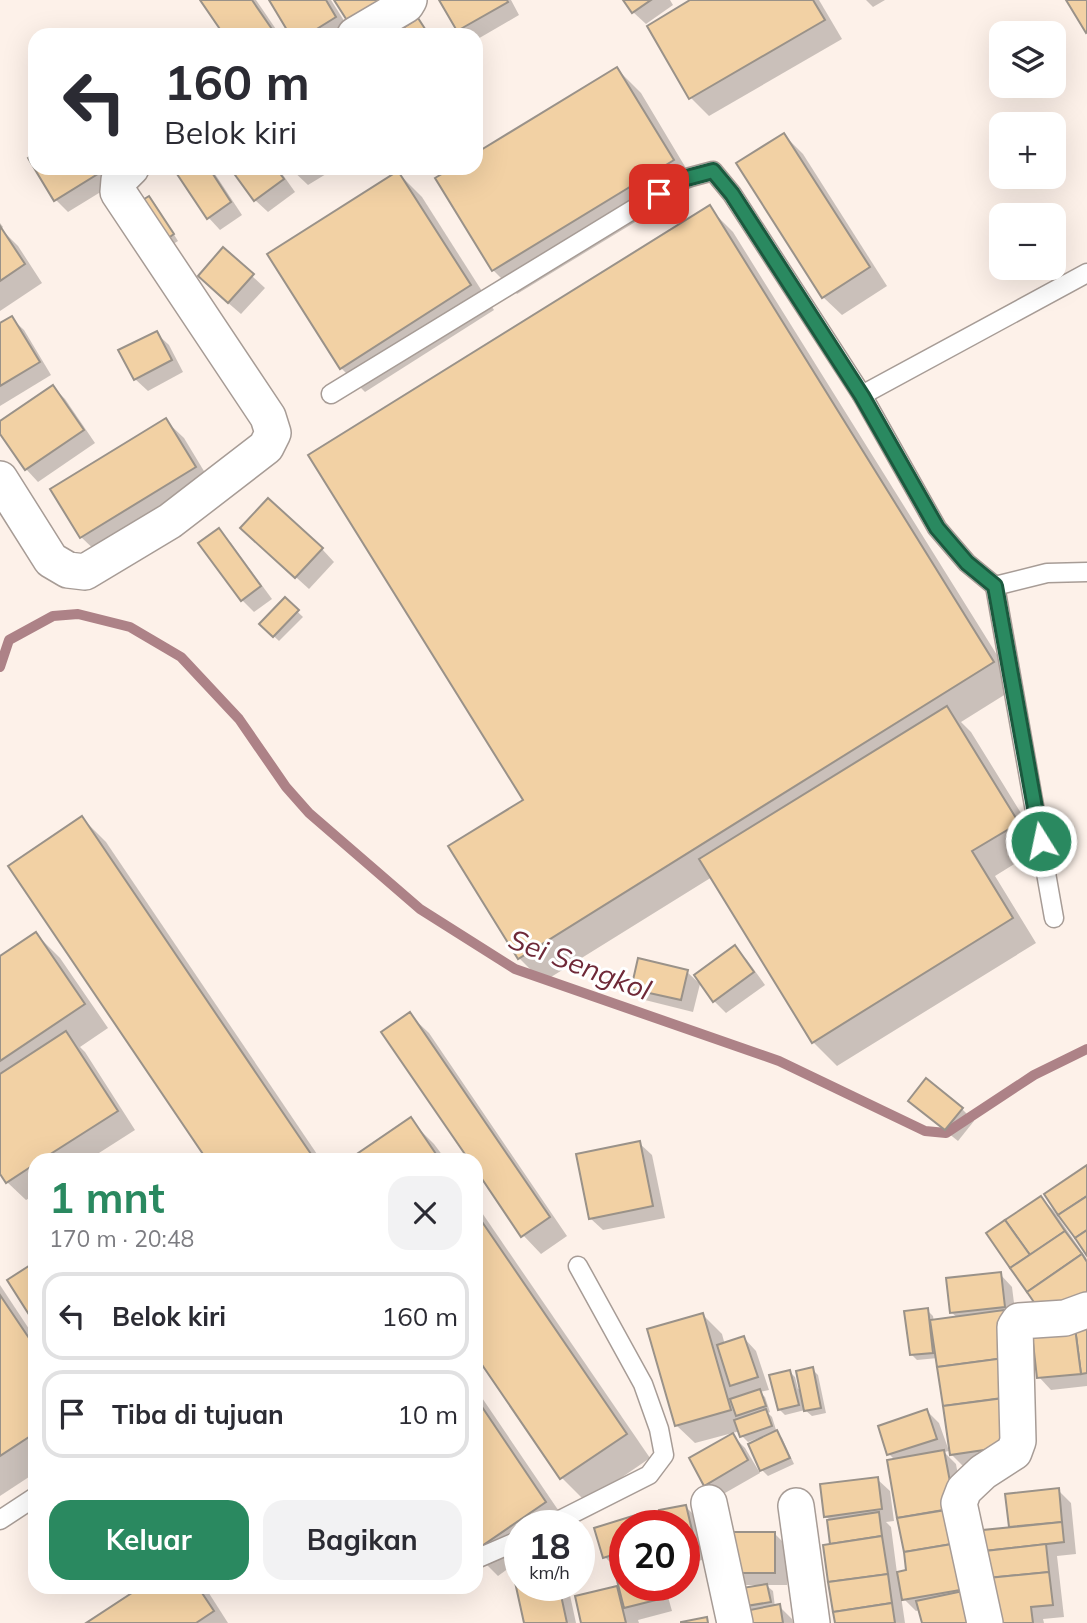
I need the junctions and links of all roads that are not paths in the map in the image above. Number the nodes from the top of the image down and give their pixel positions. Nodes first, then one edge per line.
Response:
1 (409, 0) edge
2 (367, 28) edge
3 (124, 175) edge
4 (1087, 273) edge
5 (331, 394) dead end
6 (862, 396) junction
7 (2, 486) edge
8 (1087, 572) edge
9 (995, 586) junction
10 (1054, 918) dead end
11 (578, 1266) dead end
12 (1087, 1310) edge
13 (28, 1502) edge
14 (709, 1503) dead end
15 (796, 1506) dead end
16 (580, 1510) edge
17 (0, 1520) edge
18 (504, 1547) edge
19 (483, 1556) edge
20 (735, 1623) edge
21 (812, 1623) edge
22 (985, 1623) edge

1 - 2 street
3 - 7 street
4 - 6 lane
5 - 6 lane
6 - 9 lane
8 - 9 lane
9 - 10 lane
11 - 16 lane
12 - 22 street
13 - 17 lane
14 - 20 street
15 - 21 street
18 - 19 lane

